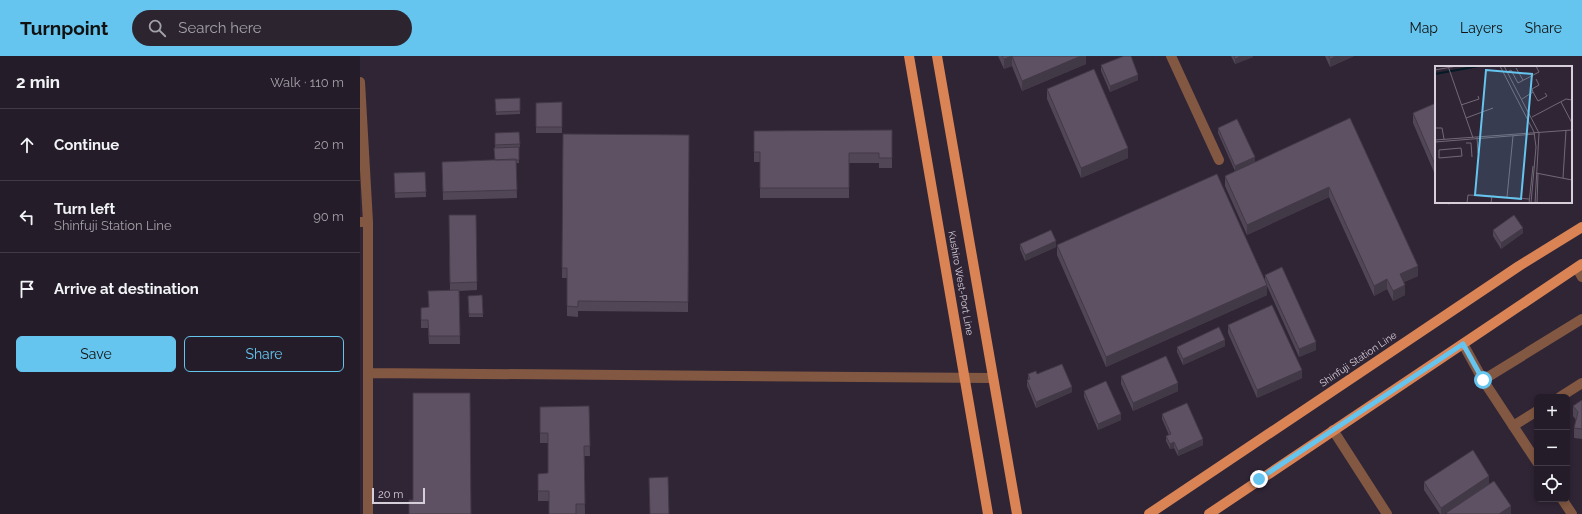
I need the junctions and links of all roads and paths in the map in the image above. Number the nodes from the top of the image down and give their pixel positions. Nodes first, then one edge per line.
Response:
1 (909, 56) edge
2 (937, 56) edge
3 (1171, 56) edge
4 (360, 82) edge
5 (1219, 160) dead end
6 (364, 222) edge
7 (1582, 227) edge
8 (1579, 266) edge
9 (1582, 277) edge
10 (1582, 319) edge
11 (1463, 344) junction
12 (368, 373) junction
13 (966, 378) junction
14 (992, 378) junction
15 (1483, 380) junction
16 (1582, 383) edge
17 (1565, 394) edge
18 (1534, 413) edge
19 (1513, 426) junction
20 (1333, 430) junction
21 (1534, 458) edge
22 (1564, 502) edge
23 (368, 514) edge
24 (988, 514) edge
25 (1017, 514) edge
26 (1149, 514) edge
27 (1208, 514) edge
28 (1387, 514) edge
29 (1572, 514) edge

1 - 13 main road, Kushiro West-Port Line
2 - 14 main road, Kushiro West-Port Line
3 - 5 street
4 - 6 street
6 - 12 street
7 - 26 main road, Shinfuji Station Line
8 - 9 street
8 - 11 main road
10 - 15 street
11 - 15 street
11 - 20 main road
12 - 13 street
12 - 23 street
13 - 14 street
13 - 24 main road, Kushiro West-Port Line
14 - 25 main road, Kushiro West-Port Line
15 - 19 street
16 - 17 street
18 - 19 street
19 - 21 street
20 - 27 main road
20 - 28 street
22 - 29 street

